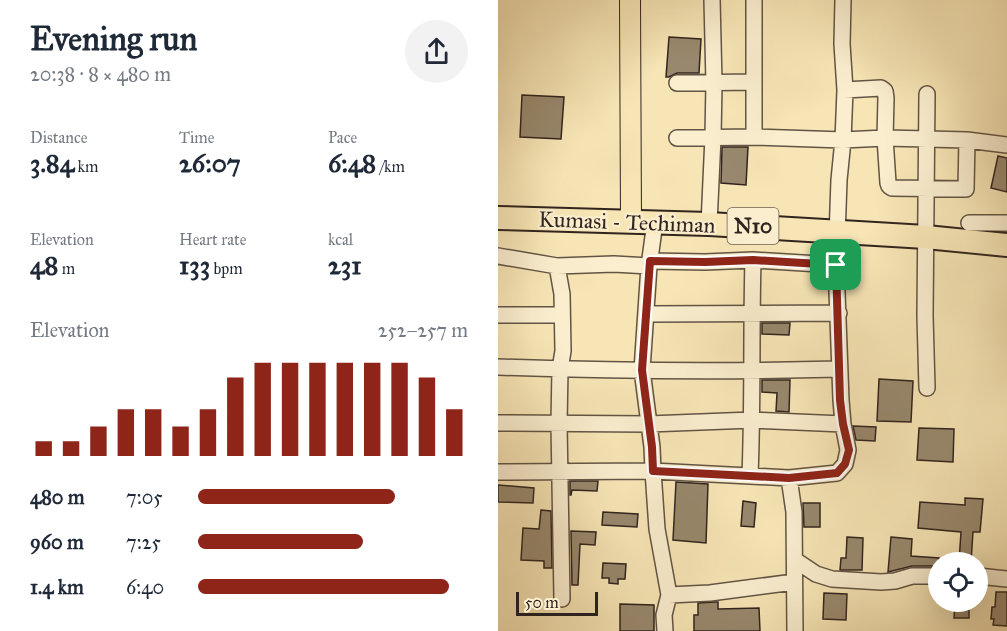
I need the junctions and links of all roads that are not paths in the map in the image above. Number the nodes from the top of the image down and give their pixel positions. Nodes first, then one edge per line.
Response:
1 (630, 0) edge
2 (712, 0) edge
3 (754, 0) edge
4 (843, 0) edge
5 (714, 82) junction
6 (754, 82) junction
7 (677, 83) dead end
8 (844, 90) junction
9 (927, 94) dead end
10 (713, 137) junction
11 (754, 137) junction
12 (677, 138) dead end
13 (885, 138) junction
14 (928, 139) junction
15 (843, 140) junction
16 (967, 140) junction
17 (1007, 145) edge
18 (925, 189) junction
19 (498, 218) edge
20 (631, 221) junction
21 (655, 222) junction
22 (969, 223) dead end
23 (1007, 223) edge
24 (709, 224) junction
25 (837, 231) junction
26 (926, 237) junction
27 (1007, 245) edge
28 (498, 256) edge
29 (753, 260) junction
30 (649, 263) junction
31 (836, 265) junction
32 (557, 266) junction
33 (838, 313) junction
34 (646, 314) junction
35 (751, 314) junction
36 (498, 315) edge
37 (562, 315) junction
38 (498, 367) edge
39 (560, 369) junction
40 (839, 369) junction
41 (642, 370) junction
42 (752, 370) junction
43 (927, 388) dead end
44 (752, 420) junction
45 (498, 423) edge
46 (559, 424) junction
47 (649, 424) junction
48 (843, 424) junction
49 (653, 471) junction
50 (498, 472) edge
51 (560, 472) junction
52 (750, 475) junction
53 (789, 478) junction
54 (795, 560) junction
55 (928, 576) edge
56 (988, 577) edge
57 (1007, 579) edge
58 (794, 582) junction
59 (669, 595) junction
60 (562, 599) dead end
61 (665, 631) edge
62 (795, 631) edge

1 - 20 main road
2 - 5 street
3 - 6 street
4 - 8 street
5 - 6 street
5 - 7 street
5 - 10 street
6 - 11 street
8 - 13 street
8 - 15 street
9 - 14 street
10 - 11 street
10 - 12 street
10 - 24 street
11 - 15 street
13 - 14 street
13 - 15 street
13 - 18 street
14 - 16 street
14 - 18 street
15 - 25 street
16 - 17 street
16 - 18 street
18 - 26 street
19 - 20 highway, Kumasi - Techiman / N10
20 - 21 highway, Kumasi - Techiman / N10
21 - 24 highway, Kumasi - Techiman / N10
21 - 30 street
22 - 23 street
24 - 25 highway, Kumasi - Techiman / N10
25 - 26 highway, Kumasi - Techiman / N10
25 - 31 street
26 - 27 highway, Kumasi - Techiman / N10
26 - 43 street
28 - 32 street
29 - 30 street
29 - 31 street
29 - 35 street
30 - 32 street
30 - 34 street
31 - 33 street
32 - 37 street
33 - 35 street
33 - 40 street
34 - 35 street
34 - 41 street
35 - 42 street
36 - 37 street
37 - 39 street
38 - 39 street
39 - 41 street
39 - 46 street
40 - 42 street
40 - 48 street
41 - 42 street
41 - 47 street
42 - 44 street
44 - 47 street
44 - 48 street
44 - 52 street
45 - 46 street
46 - 47 street
46 - 51 street
47 - 49 street
48 - 53 street
49 - 51 street
49 - 52 street
49 - 59 street
50 - 51 street
51 - 60 street
52 - 53 street
53 - 54 street
54 - 55 street
54 - 58 street
56 - 57 street
58 - 59 street
58 - 62 street
59 - 61 street

